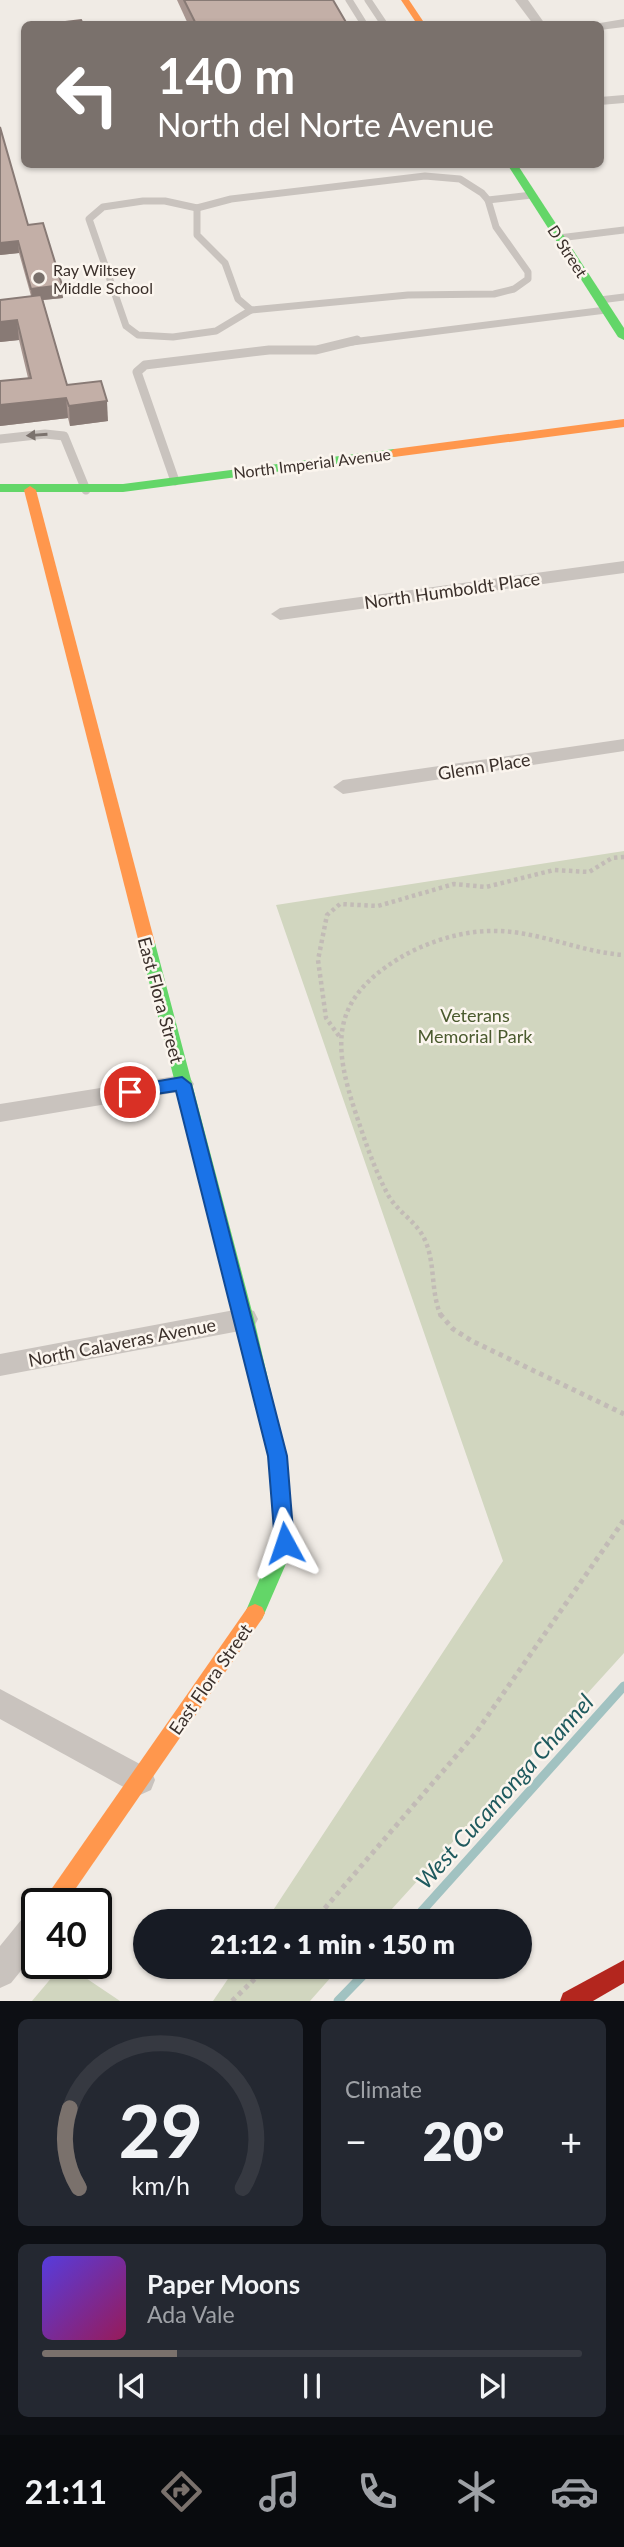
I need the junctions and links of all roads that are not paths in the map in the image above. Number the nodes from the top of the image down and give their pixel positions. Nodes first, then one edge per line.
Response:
1 (349, 0) edge
2 (368, 0) edge
3 (405, 0) edge
4 (521, 0) edge
5 (362, 21) edge
6 (382, 21) edge
7 (419, 21) edge
8 (537, 21) edge
9 (624, 23) edge
10 (604, 26) edge
11 (624, 99) edge
12 (604, 101) edge
13 (515, 168) edge
14 (532, 195) junction
15 (488, 200) junction
16 (197, 208) junction
17 (624, 230) edge
18 (559, 238) junction
19 (624, 297) edge
20 (603, 305) junction
21 (251, 310) junction
22 (624, 337) edge
23 (624, 423) edge
24 (0, 439) edge
25 (175, 481) junction
26 (0, 488) edge
27 (30, 490) junction
28 (86, 490) junction
29 (624, 567) edge
30 (280, 614) dead end
31 (624, 745) edge
32 (343, 787) dead end
33 (182, 1084) junction
34 (0, 1113) edge
35 (245, 1319) junction
36 (0, 1365) edge
37 (0, 1703) edge
38 (140, 1780) junction
39 (63, 1888) edge
40 (21, 1945) edge
41 (624, 1971) edge
42 (0, 1972) edge
43 (571, 2001) edge

1 - 5 lane
2 - 6 lane
3 - 7 street
4 - 8 street
9 - 10 street
11 - 12 street
13 - 14 street, D Street
14 - 15 lane
14 - 18 street, D Street
15 - 16 lane
15 - 21 lane
16 - 21 lane
16 - 21 lane
17 - 18 lane
18 - 20 street, D Street
19 - 20 lane
20 - 22 street, D Street
20 - 25 lane
23 - 25 street, North Imperial Avenue
28 -> 24 lane
25 - 28 street, North Imperial Avenue
26 - 27 street, North Imperial Avenue
27 - 28 street, North Imperial Avenue
27 - 33 street, East Flora Street
29 - 30 street, North Humboldt Place
31 - 32 street, Glenn Place
33 - 34 street
33 - 35 street, East Flora Street
35 - 36 street, North Calaveras Avenue
35 - 38 street, East Flora Street
37 - 38 street
38 - 39 street, East Flora Street
40 - 42 street
41 - 43 street

